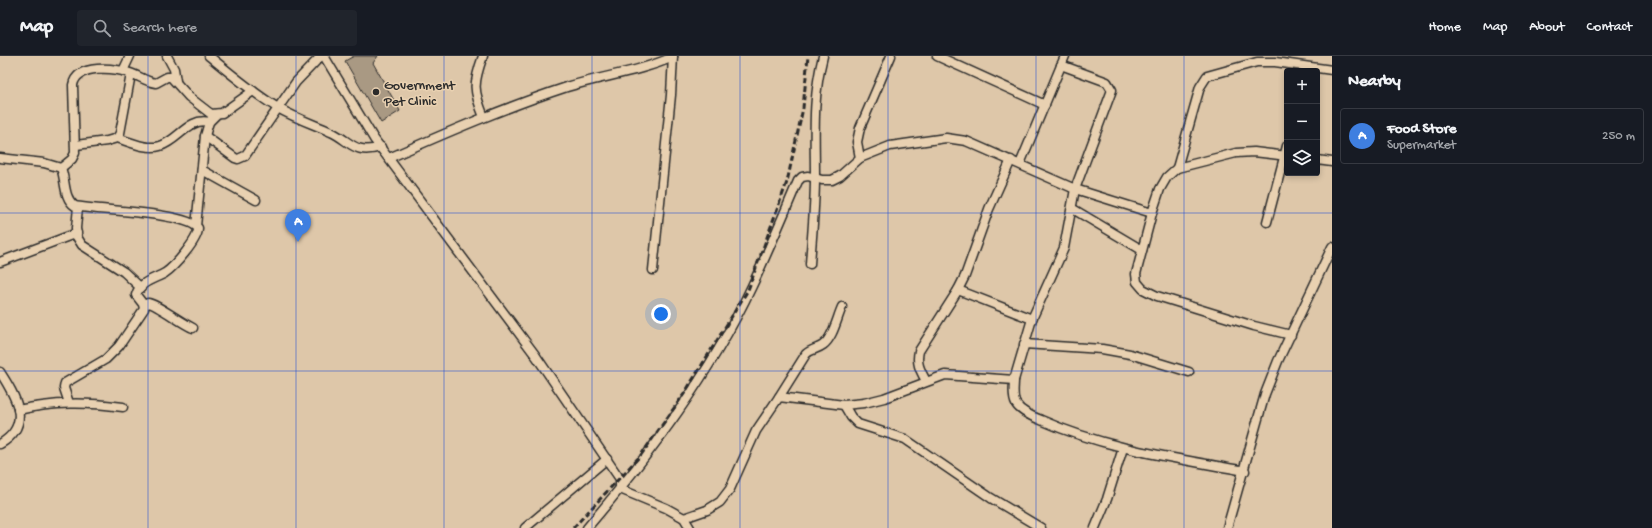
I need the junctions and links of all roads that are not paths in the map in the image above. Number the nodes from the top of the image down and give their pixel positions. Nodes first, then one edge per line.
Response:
1 (130, 56) edge
2 (167, 56) edge
3 (209, 56) edge
4 (321, 56) edge
5 (324, 56) edge
6 (482, 56) edge
7 (673, 56) edge
8 (823, 56) edge
9 (890, 56) edge
10 (937, 56) edge
11 (1065, 56) edge
12 (1276, 59) edge
13 (1062, 65) junction
14 (1305, 68) edge
15 (1320, 69) edge
16 (1332, 70) edge
17 (127, 72) junction
18 (176, 81) junction
19 (253, 91) junction
20 (1045, 104) junction
21 (278, 108) junction
22 (216, 114) junction
23 (484, 117) junction
24 (209, 122) junction
25 (205, 136) junction
26 (117, 138) junction
27 (76, 145) junction
28 (381, 147) junction
29 (1284, 156) edge
30 (0, 158) edge
31 (389, 158) junction
32 (860, 158) junction
33 (1010, 160) junction
34 (1320, 160) edge
35 (1332, 162) edge
36 (1284, 163) edge
37 (1020, 164) junction
38 (61, 168) junction
39 (1178, 168) junction
40 (202, 170) junction
41 (815, 178) junction
42 (1075, 189) junction
43 (256, 200) dead end
44 (78, 207) junction
45 (1072, 209) junction
46 (1152, 213) junction
47 (1267, 222) dead end
48 (196, 226) junction
49 (77, 233) junction
50 (1332, 247) edge
51 (1142, 250) junction
52 (0, 262) edge
53 (810, 264) dead end
54 (653, 270) dead end
55 (141, 288) junction
56 (958, 290) junction
57 (144, 306) junction
58 (842, 307) dead end
59 (1032, 320) junction
60 (193, 328) dead end
61 (1291, 335) junction
62 (1024, 344) junction
63 (0, 372) edge
64 (1189, 372) dead end
65 (1014, 380) junction
66 (926, 381) junction
67 (779, 397) junction
68 (69, 403) junction
69 (844, 405) junction
70 (123, 406) dead end
71 (18, 410) junction
72 (0, 444) edge
73 (1123, 448) junction
74 (607, 459) junction
75 (1245, 471) junction
76 (620, 489) junction
77 (684, 518) junction
78 (525, 528) edge
79 (587, 528) edge
80 (690, 528) edge
81 (1042, 528) edge
82 (1096, 528) edge
83 (1227, 528) edge

1 - 17 street
2 - 18 street
3 - 19 street
4 - 21 street
5 - 28 street
6 - 23 street
7 - 23 street
7 - 54 street
8 - 41 street
9 - 32 street
10 - 20 street
11 - 13 street
12 - 14 street
12 - 39 street
13 - 20 street
13 - 42 street
15 - 16 street
17 - 18 street
17 - 26 street
17 - 27 street
18 - 22 street
19 - 21 street
19 - 22 street
20 - 37 street
21 - 25 street
21 - 28 street
22 - 24 street
23 - 31 street
24 - 25 street
24 - 26 street
25 - 40 street
26 - 27 street
27 - 38 street
28 - 31 street
29 - 39 street
30 - 38 street
31 - 74 street
32 - 33 street
32 - 41 street
33 - 37 street
33 - 56 street
34 - 35 street
36 - 47 street
37 - 42 street
38 - 44 street
39 - 46 street
40 - 43 street
40 - 48 street
41 - 53 street
41 - 76 street
42 - 45 street
42 - 46 street
44 - 48 street
44 - 49 street
45 - 51 street
45 - 59 street
46 - 51 street
48 - 55 street
49 - 52 street
49 - 55 street
50 - 61 street
51 - 61 street
55 - 57 street
56 - 59 street
56 - 66 street
57 - 60 street
57 - 68 street
58 - 67 street
59 - 62 street
61 - 75 street
62 - 64 street
62 - 65 street
63 - 71 street
65 - 66 street
65 - 73 street
66 - 69 street
67 - 69 street
67 - 77 street
68 - 70 street
68 - 71 street
69 - 81 street
71 - 72 street
73 - 75 street
73 - 82 street
74 - 76 street
74 - 78 street
75 - 83 street
76 - 77 street
76 - 79 street
77 - 80 street

